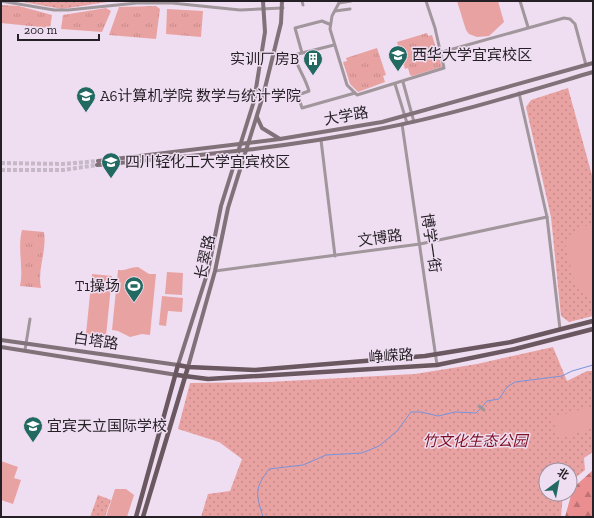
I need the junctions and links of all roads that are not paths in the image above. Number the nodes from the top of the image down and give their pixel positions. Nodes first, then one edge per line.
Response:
1 (1, 1) edge
2 (264, 1) edge
3 (282, 1) edge
4 (302, 1) edge
5 (351, 1) edge
6 (426, 1) edge
7 (520, 1) edge
8 (339, 2) edge
9 (303, 5) dead end
10 (283, 8) junction
11 (265, 9) junction
12 (350, 9) dead end
13 (335, 12) junction
14 (329, 24) junction
15 (528, 27) junction
16 (334, 45) junction
17 (442, 52) junction
18 (302, 53) junction
19 (593, 64) edge
20 (586, 65) junction
21 (593, 72) edge
22 (403, 82) junction
23 (395, 84) junction
24 (355, 93) junction
25 (519, 93) junction
26 (412, 115) junction
27 (405, 116) junction
28 (257, 117) junction
29 (414, 122) junction
30 (407, 123) junction
31 (402, 124) junction
32 (280, 139) junction
33 (321, 140) junction
34 (248, 144) junction
35 (240, 145) junction
36 (246, 151) junction
37 (238, 152) junction
38 (547, 217) junction
39 (420, 244) junction
40 (335, 256) junction
41 (216, 271) junction
42 (30, 319) dead end
43 (593, 321) edge
44 (560, 329) junction
45 (593, 329) edge
46 (1, 340) edge
47 (26, 344) junction
48 (1, 347) edge
49 (25, 350) junction
50 (436, 354) junction
51 (178, 365) junction
52 (438, 365) junction
53 (188, 367) junction
54 (176, 375) junction
55 (186, 376) junction
56 (479, 406) dead end
57 (484, 410) dead end
58 (136, 517) edge
59 (143, 517) edge

1 - 11 street
2 - 11 main road, 长翠路
3 - 10 main road, 长翠路
4 - 9 street
5 - 8 street
6 - 17 street
7 - 15 street
8 - 13 street
10 - 11 street
10 - 28 main road, 长翠路
11 - 35 main road, 长翠路
12 - 13 street
13 - 14 street
14 - 16 street
14 - 18 street
15 - 17 street
15 - 20 street
16 - 18 street
16 - 24 street
17 - 22 street
18 - 24 street
19 - 20 main road, 大学路
20 - 26 main road, 大学路
21 - 25 main road, 大学路
22 - 23 street
22 - 26 street
23 - 24 street
23 - 27 street
25 - 29 main road, 大学路
25 - 38 street
26 - 27 main road, 大学路
26 - 29 street
27 - 30 street
27 - 32 main road, 大学路
28 - 32 main road
28 - 34 main road, 长翠路
29 - 30 main road, 大学路
30 - 31 main road, 大学路
31 - 33 main road, 大学路
31 - 39 street, 博学一街
32 - 34 main road, 大学路
33 - 36 main road, 大学路
33 - 40 street
34 - 35 main road, 大学路
34 - 36 main road, 长翠路
35 - 37 main road, 长翠路
35 - 37 main road, 大学路
36 - 37 main road, 大学路
36 - 41 main road, 长翠路
37 - 51 main road, 长翠路
38 - 39 street, 文博路
38 - 44 street
39 - 40 street, 文博路
39 - 50 street, 博学一街
40 - 41 street, 文博路
41 - 53 main road, 长翠路
42 - 47 street
43 - 44 main road, 峥嵘路
44 - 50 main road, 峥嵘路
45 - 52 main road, 峥嵘路
46 - 47 main road, 白塔路
47 - 49 street
47 - 51 main road, 白塔路
48 - 49 main road, 白塔路
49 - 54 main road, 白塔路
50 - 52 street, 博学一街
50 - 53 main road, 峥嵘路
51 - 53 main road, 白塔路
51 - 54 main road, 长翠路
52 - 55 main road, 峥嵘路
53 - 55 main road, 长翠路
54 - 55 main road, 白塔路
54 - 58 main road, 长翠路
55 - 59 main road, 长翠路
56 - 57 street

